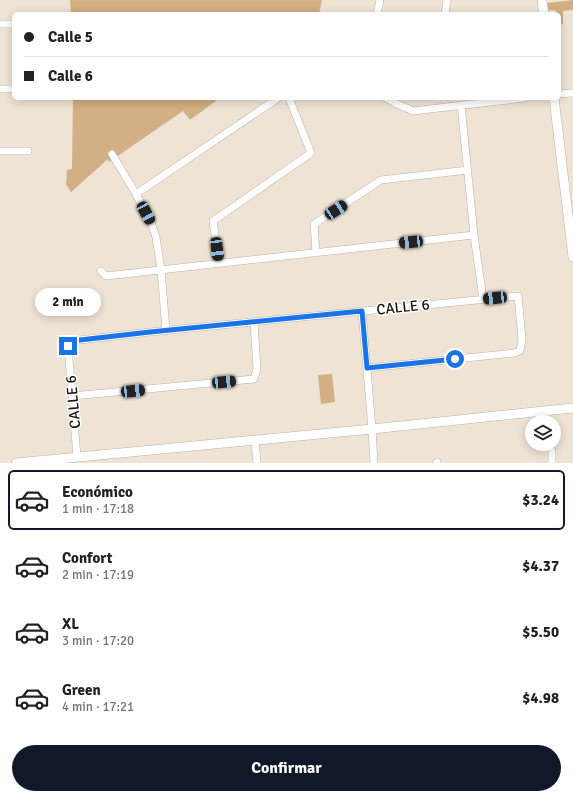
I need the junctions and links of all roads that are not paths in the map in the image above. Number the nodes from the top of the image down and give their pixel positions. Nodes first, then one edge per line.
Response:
1 (380, 0) edge
2 (447, 0) edge
3 (542, 0) edge
4 (377, 12) edge
5 (445, 12) edge
6 (544, 12) edge
7 (0, 24) edge
8 (12, 24) edge
9 (0, 89) edge
10 (12, 89) edge
11 (573, 93) edge
12 (561, 94) edge
13 (275, 100) edge
14 (290, 100) edge
15 (390, 100) edge
16 (506, 100) edge
17 (554, 100) edge
18 (460, 105) junction
19 (0, 151) edge
20 (28, 151) dead end
21 (112, 154) dead end
22 (468, 170) junction
23 (136, 194) junction
24 (571, 220) edge
25 (474, 235) junction
26 (316, 253) junction
27 (573, 257) edge
28 (218, 264) junction
29 (160, 270) junction
30 (101, 271) dead end
31 (483, 299) junction
32 (362, 311) junction
33 (254, 322) junction
34 (166, 330) junction
35 (367, 368) junction
36 (72, 396) junction
37 (573, 402) edge
38 (570, 410) edge
39 (372, 429) junction
40 (255, 440) junction
41 (552, 451) dead end
42 (77, 457) junction
43 (16, 463) edge
44 (257, 463) edge
45 (374, 463) edge
46 (552, 463) edge

1 - 4 street
2 - 5 street
3 - 6 street
7 - 8 street
9 - 10 street
11 - 12 street
13 - 23 street
14 - 28 street
15 - 18 street
16 - 18 street
17 - 24 street
18 - 22 street
19 - 20 street
21 - 23 street
22 - 25 street
22 - 26 street
23 - 29 street
24 - 27 street
25 - 26 street
25 - 31 street
26 - 28 street
28 - 29 street
29 - 30 street
29 - 34 street
31 - 32 street, CALLE 6
31 - 35 street, CALLE 6
32 - 33 street, CALLE 6
32 - 35 street
33 - 34 street, CALLE 6
33 - 36 street
34 - 36 street, CALLE 6
35 - 39 street
36 - 42 street, CALLE 6
37 - 38 street
38 - 39 street
39 - 40 street
39 - 45 street
40 - 42 street
40 - 44 street
41 - 46 street
42 - 43 street

